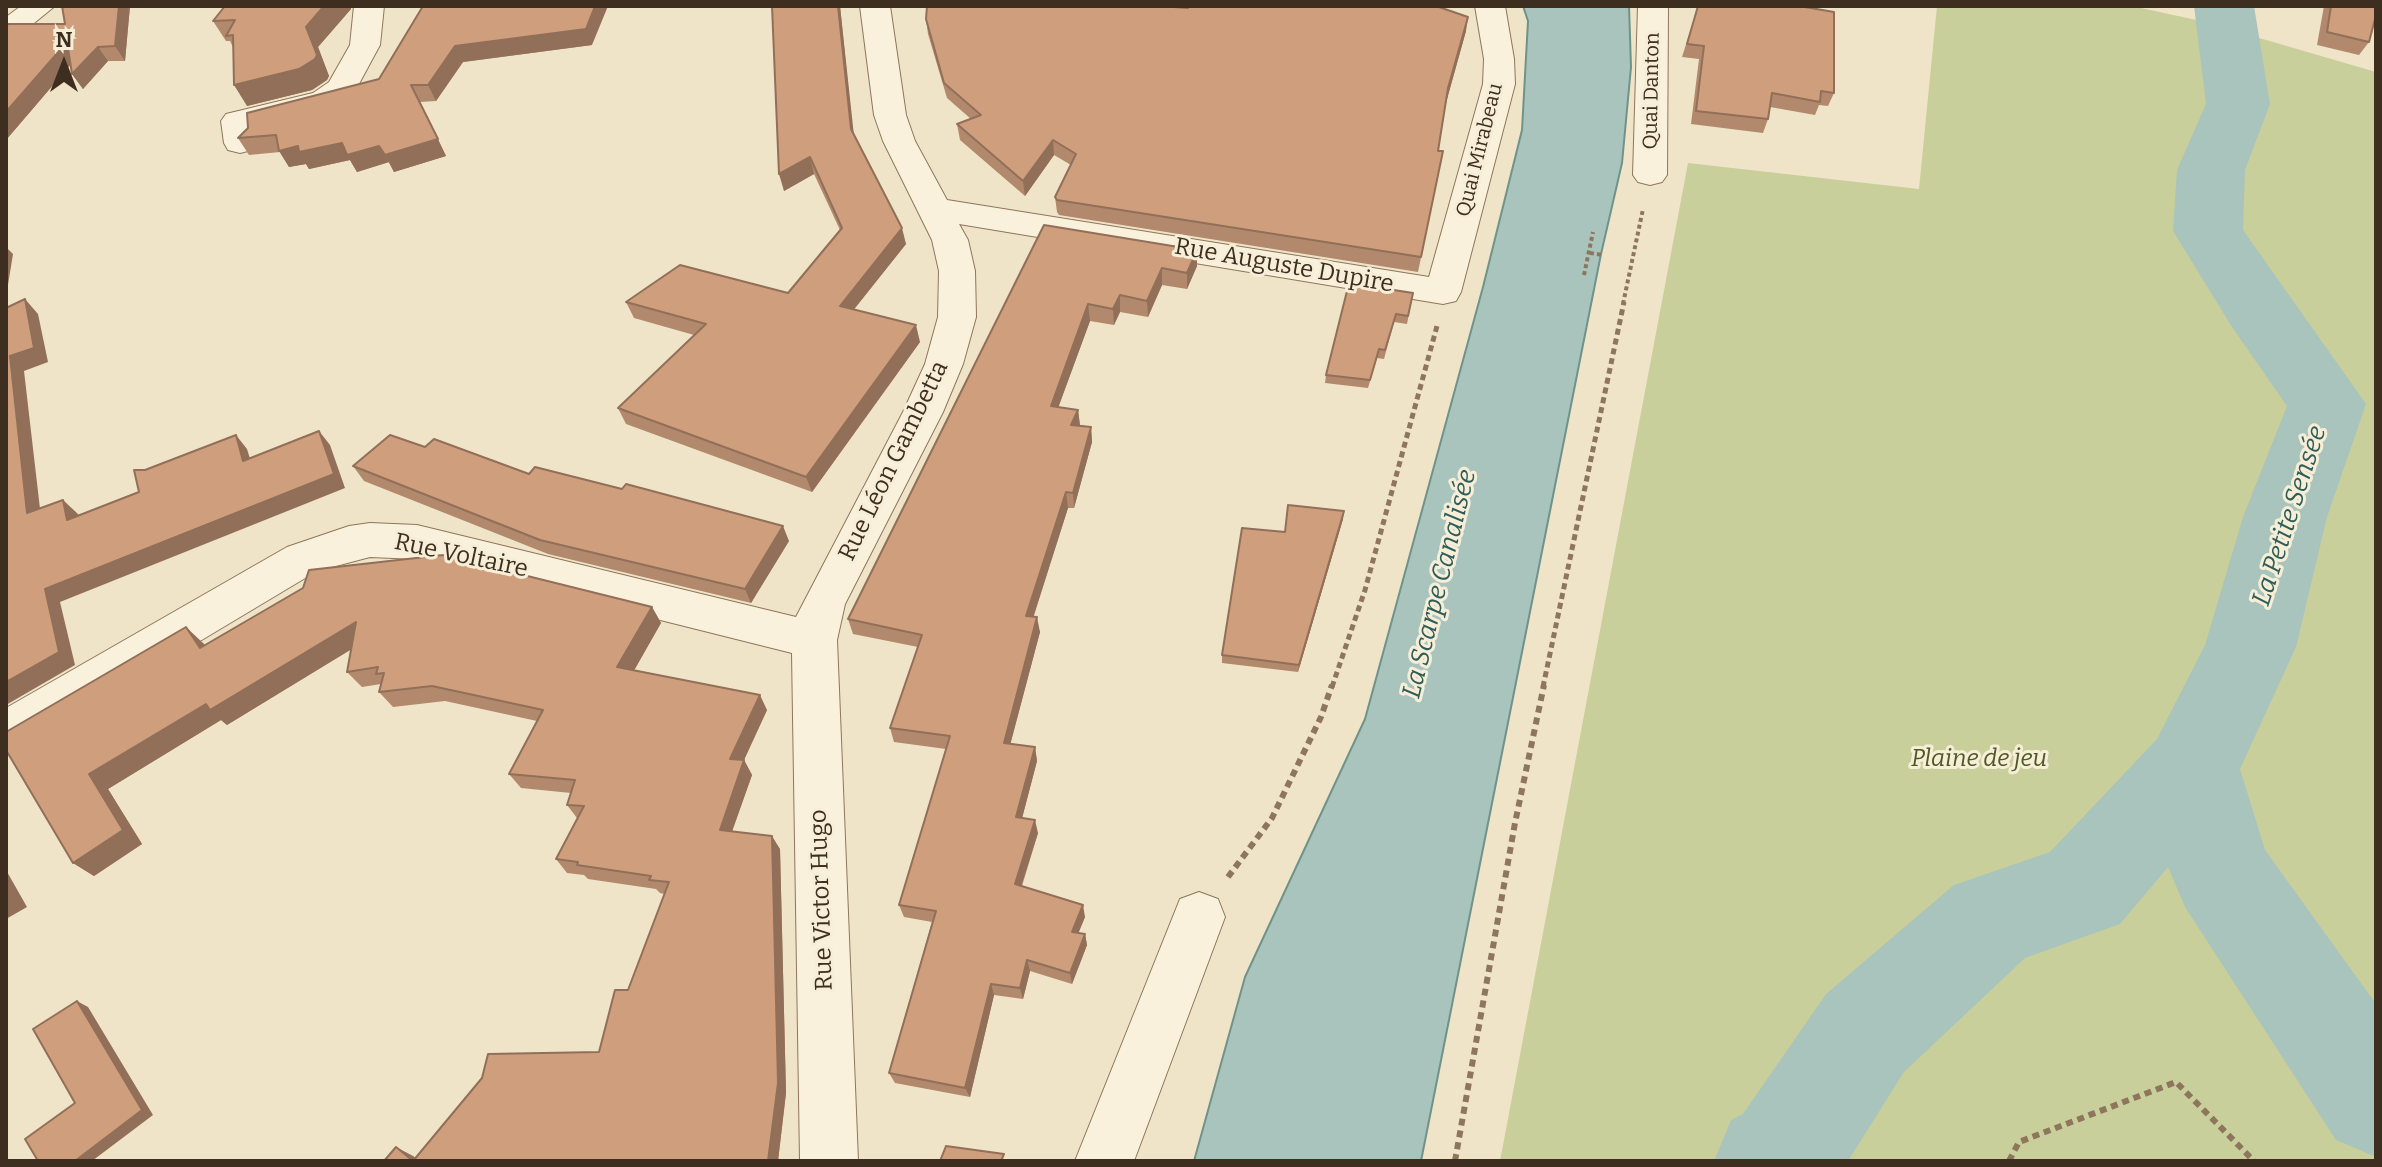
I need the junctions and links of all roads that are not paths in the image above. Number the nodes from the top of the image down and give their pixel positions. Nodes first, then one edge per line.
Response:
1 (17, 6) edge
2 (40, 6) edge
3 (369, 6) edge
4 (875, 6) edge
5 (1490, 6) edge
6 (1653, 6) edge
7 (6, 19) edge
8 (6, 31) edge
9 (240, 143) edge
10 (1650, 175) road end
11 (935, 209) junction
12 (1443, 292) joint
13 (814, 640) junction
14 (6, 732) edge
15 (1199, 917) road end
16 (829, 1161) edge
17 (1104, 1161) edge

1 - 7 street
2 - 8 street
3 - 9 street
4 - 11 street, Rue Léon Gambetta
5 - 12 street, Quai Mirabeau
6 - 10 street, Quai Danton
11 - 12 street, Rue Auguste Dupire
11 - 13 street, Rue Léon Gambetta
13 - 14 street, Rue Voltaire
13 - 16 street, Rue Victor Hugo
15 - 17 street

